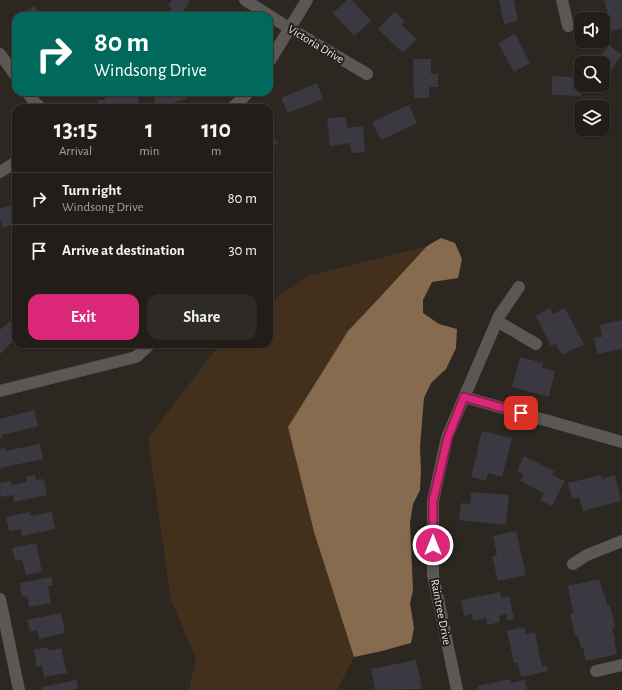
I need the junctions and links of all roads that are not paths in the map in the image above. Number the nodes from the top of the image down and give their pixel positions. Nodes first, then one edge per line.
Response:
1 (245, 0) edge
2 (306, 0) edge
3 (562, 0) edge
4 (264, 12) edge
5 (273, 18) edge
6 (568, 26) dead end
7 (289, 28) junction
8 (0, 54) edge
9 (273, 55) edge
10 (12, 70) edge
11 (367, 74) dead end
12 (245, 96) edge
13 (236, 104) edge
14 (12, 164) edge
15 (0, 172) edge
16 (519, 286) dead end
17 (497, 321) junction
18 (536, 344) dead end
19 (146, 348) edge
20 (0, 391) edge
21 (464, 397) junction
22 (622, 442) edge
23 (622, 541) edge
24 (572, 564) dead end
25 (0, 599) edge
26 (622, 665) edge
27 (596, 670) dead end
28 (19, 690) edge
29 (457, 690) edge

1 - 4 street, Victoria Drive
2 - 7 street
3 - 6 street
5 - 7 street, Victoria Drive
7 - 9 street
7 - 11 street, Victoria Drive
8 - 10 street
12 - 13 street
14 - 15 street
16 - 17 street, Raintree Drive
17 - 18 street
17 - 21 street, Raintree Drive
19 - 20 street
21 - 22 street
21 - 29 street, Raintree Drive
23 - 24 street
25 - 28 street
26 - 27 street

